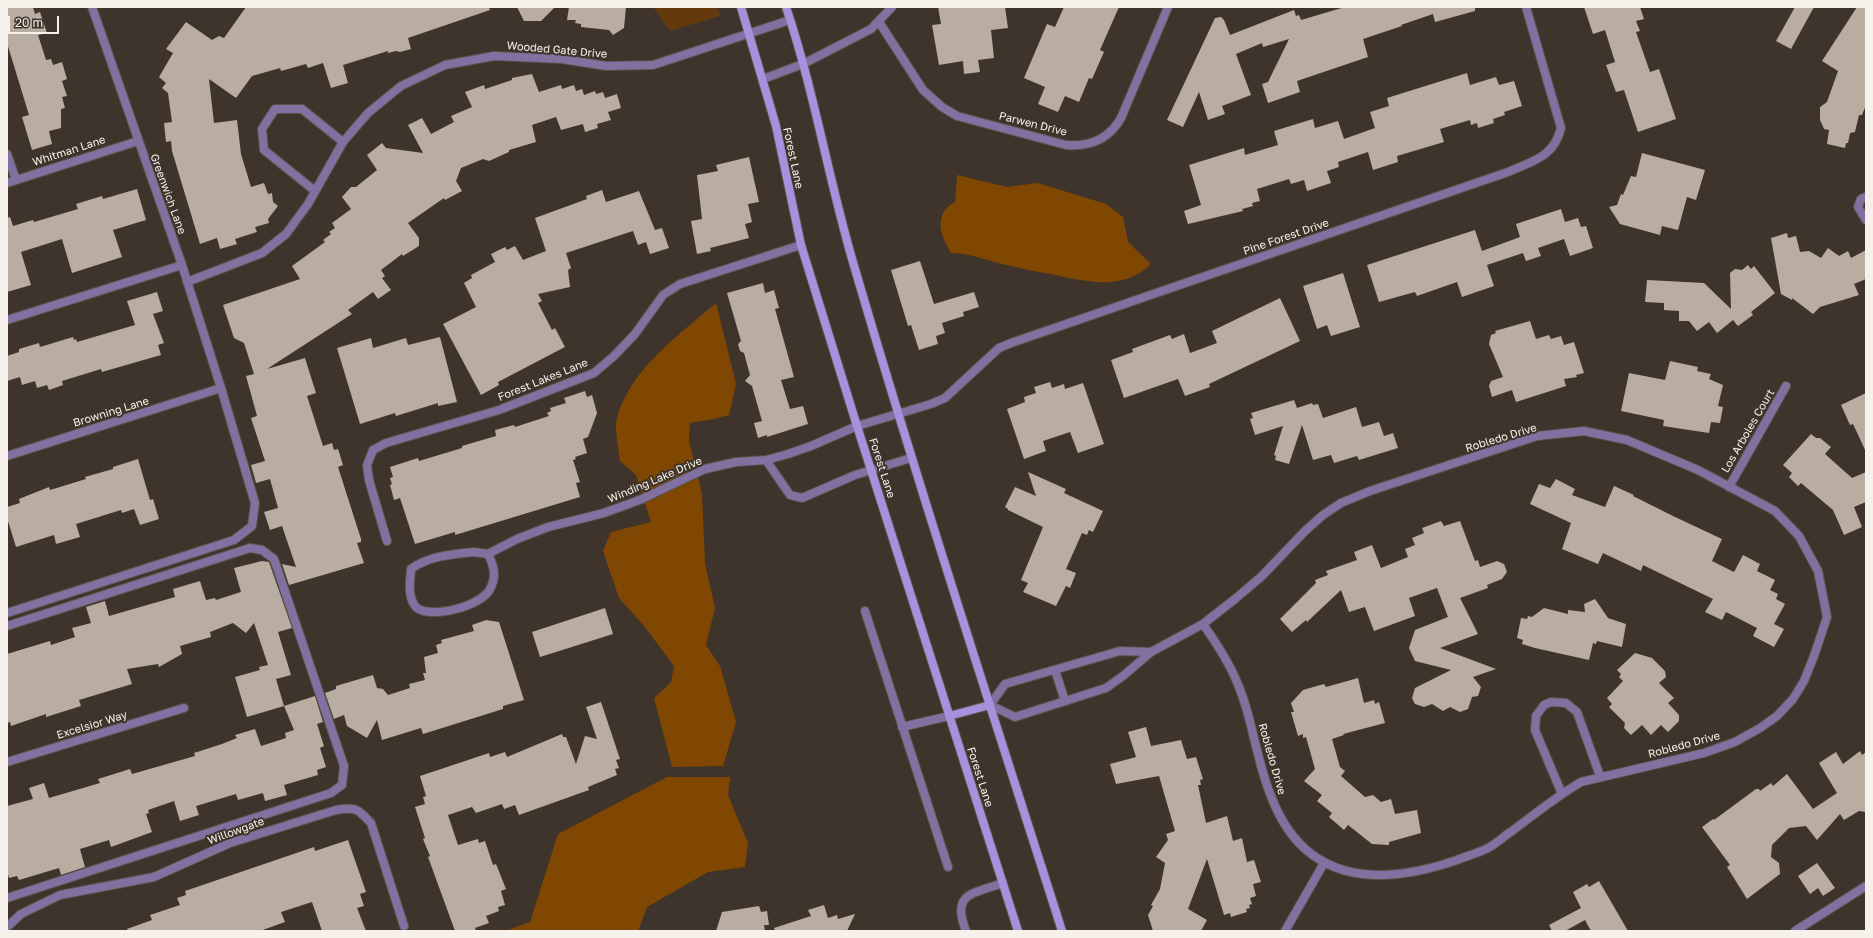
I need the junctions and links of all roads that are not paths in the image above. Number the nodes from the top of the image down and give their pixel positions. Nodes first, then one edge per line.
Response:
1 (92, 7) edge
2 (741, 7) edge
3 (786, 7) edge
4 (892, 7) edge
5 (1168, 7) edge
6 (1526, 7) edge
7 (790, 20) junction
8 (879, 22) junction
9 (749, 32) junction
10 (804, 64) junction
11 (763, 79) junction
12 (138, 141) junction
13 (343, 142) junction
14 (7, 154) edge
15 (16, 180) junction
16 (7, 183) edge
17 (315, 191) junction
18 (1866, 197) edge
19 (1866, 220) edge
20 (801, 245) junction
21 (182, 265) junction
22 (188, 282) junction
23 (7, 320) edge
24 (1786, 386) dead end
25 (221, 388) junction
26 (898, 415) junction
27 (857, 426) junction
28 (7, 456) edge
29 (911, 458) junction
30 (766, 460) junction
31 (871, 470) junction
32 (1729, 487) junction
33 (387, 540) dead end
34 (488, 554) junction
35 (865, 611) dead end
36 (7, 613) edge
37 (1203, 624) junction
38 (7, 626) edge
39 (1151, 652) junction
40 (1055, 670) junction
41 (1064, 701) junction
42 (990, 705) junction
43 (184, 708) dead end
44 (949, 716) junction
45 (902, 727) junction
46 (7, 762) edge
47 (1600, 776) junction
48 (1562, 794) junction
49 (1324, 863) junction
50 (948, 867) dead end
51 (1003, 883) junction
52 (1866, 886) edge
53 (7, 898) edge
54 (404, 926) dead end
55 (7, 927) edge
56 (966, 931) edge
57 (1018, 931) edge
58 (1062, 931) edge
59 (1285, 931) edge
60 (1795, 931) edge

1 - 12 street, Greenwich Lane
2 - 9 main road, Forest Lane
3 - 7 main road
4 - 8 street
5 - 8 street, Parwen Drive
6 - 26 street, Pine Forest Drive
7 - 9 street, Wooded Gate Drive
7 - 10 main road
8 - 10 street
9 - 11 main road, Forest Lane
9 - 13 street, Wooded Gate Drive
10 - 11 street
10 - 26 main road
11 - 20 main road, Forest Lane
12 - 15 street, Whitman Lane
12 - 21 street, Greenwich Lane
13 - 17 street, Wooded Gate Drive
13 - 17 street
14 - 15 street
15 - 16 street, Whitman Lane
17 - 22 street, Wooded Gate Drive
18 - 19 street
20 - 27 main road, Forest Lane
20 - 33 street, Forest Lakes Lane
21 - 22 street, Greenwich Lane
21 - 23 street
22 - 25 street, Greenwich Lane
24 - 32 street, Los Arboles Court
25 - 28 street, Browning Lane
25 - 36 street, Greenwich Lane
26 - 27 street, Winding Lake Drive
26 - 29 main road
27 - 30 street, Winding Lake Drive
27 - 31 main road, Forest Lane
29 - 31 street
29 - 42 main road
30 - 31 street
30 - 34 street, Winding Lake Drive
31 - 44 main road, Forest Lane
32 - 37 street, Robledo Drive
32 - 47 street, Robledo Drive
34 - 34 street
35 - 45 street
37 - 39 street, Robledo Drive
37 - 49 street, Robledo Drive
38 - 53 street
39 - 40 street
39 - 41 street, Robledo Drive
40 - 41 street
40 - 42 street
41 - 42 street, Robledo Drive
42 - 44 main road
42 - 58 main road
43 - 46 street, Excelsior Way
44 - 45 street
44 - 51 main road, Forest Lane
45 - 50 street
47 - 48 street, Robledo Drive
47 - 48 street
48 - 49 street, Robledo Drive
49 - 59 street
51 - 56 street
51 - 57 main road, Forest Lane
52 - 60 street
54 - 55 street, Willowgate

